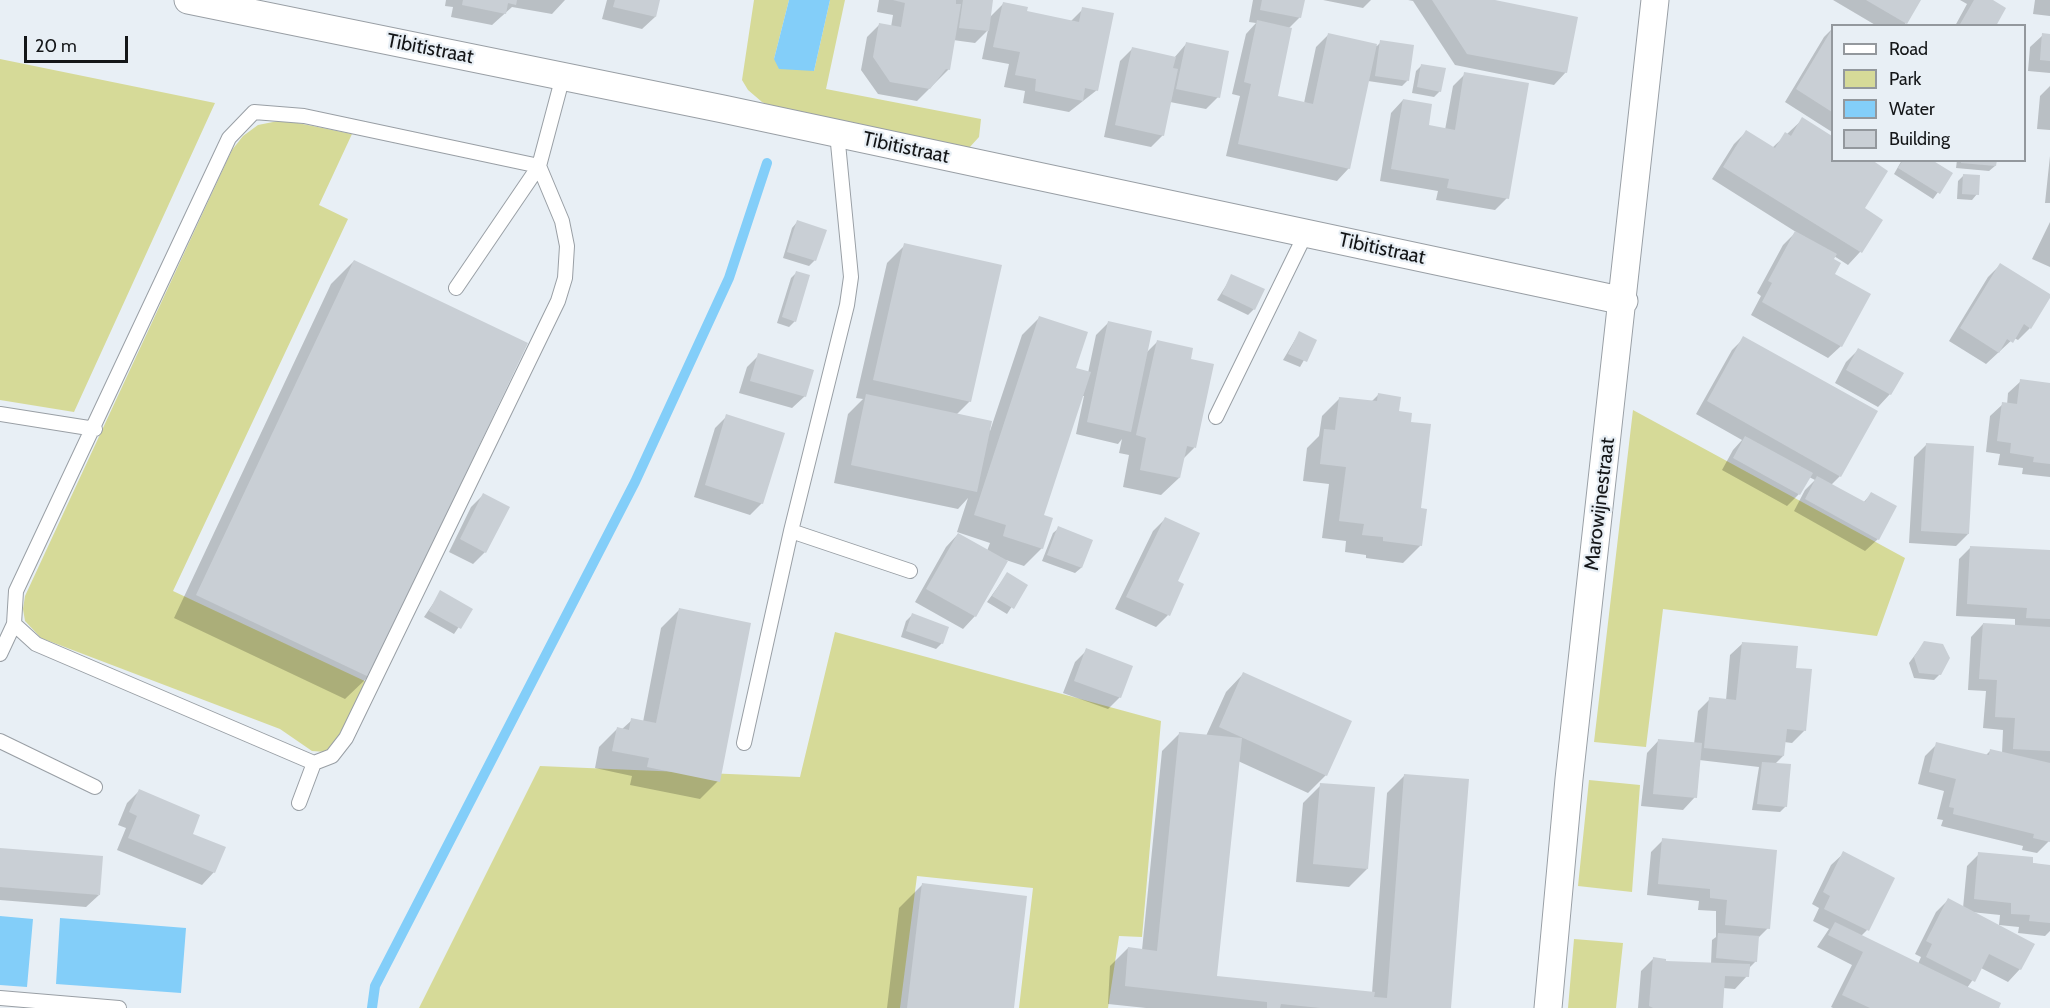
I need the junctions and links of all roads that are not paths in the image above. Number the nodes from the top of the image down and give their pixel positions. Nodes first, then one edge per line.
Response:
1 (188, 0) edge
2 (1655, 0) edge
3 (563, 76) junction
4 (837, 133) junction
5 (539, 166) junction
6 (1306, 233) junction
7 (456, 288) dead end
8 (1624, 301) junction
9 (0, 414) edge
10 (1216, 417) dead end
11 (95, 429) junction
12 (790, 531) junction
13 (910, 571) dead end
14 (14, 624) junction
15 (0, 654) edge
16 (0, 741) edge
17 (744, 743) dead end
18 (314, 763) junction
19 (95, 787) dead end
20 (299, 803) dead end
21 (0, 998) edge
22 (119, 1008) edge
23 (1548, 1008) edge

1 - 3 street, Tibitistraat
2 - 8 street, Marowijnestraat
3 - 4 street, Tibitistraat
3 - 5 lane
4 - 6 street, Tibitistraat
4 - 12 lane
5 - 7 lane
5 - 11 lane
5 - 18 lane
6 - 8 street, Tibitistraat
6 - 10 lane
8 - 23 street, Marowijnestraat
9 - 11 lane
11 - 14 lane
12 - 13 lane
12 - 17 lane
14 - 15 lane
14 - 18 lane
16 - 19 lane
18 - 20 lane
21 - 22 lane

